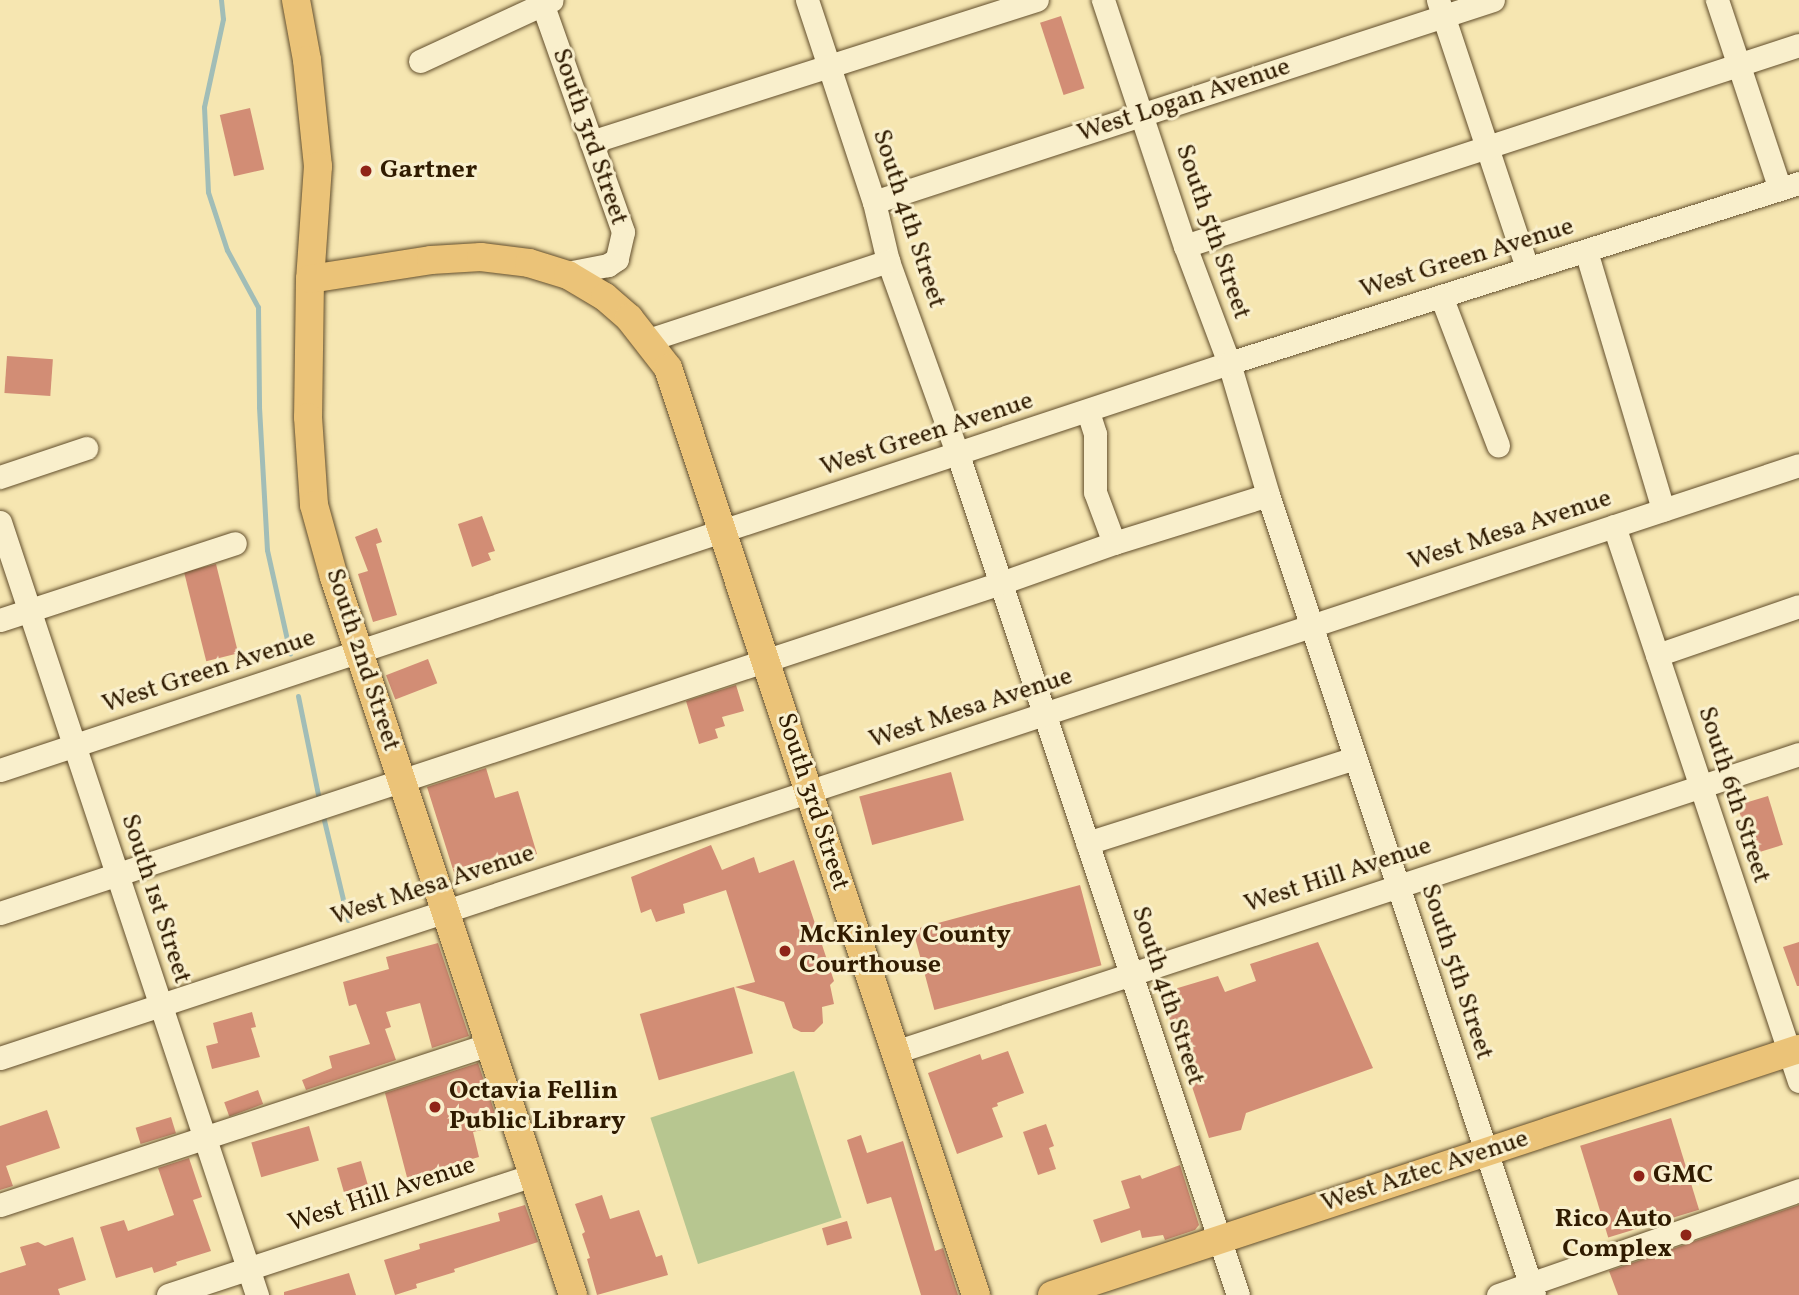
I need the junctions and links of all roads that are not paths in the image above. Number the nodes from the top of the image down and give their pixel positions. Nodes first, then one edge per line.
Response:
1 (296, 0) edge
2 (807, 0) edge
3 (1037, 0) edge
4 (1103, 0) edge
5 (1493, 0) edge
6 (1717, 0) edge
7 (545, 1) edge
8 (1440, 8) edge
9 (1799, 45) edge
10 (420, 61) dead end
11 (828, 64) junction
12 (1739, 65) junction
13 (1142, 115) junction
14 (591, 142) junction
15 (1486, 147) junction
16 (1793, 188) edge
17 (874, 202) junction
18 (1185, 246) junction
19 (1586, 251) junction
20 (888, 261) junction
21 (1527, 267) junction
22 (562, 274) junction
23 (310, 279) junction
24 (1441, 296) junction
25 (648, 340) junction
26 (1229, 363) junction
27 (1088, 412) junction
28 (1498, 445) dead end
29 (86, 448) dead end
30 (958, 455) junction
31 (1799, 465) edge
32 (0, 477) edge
33 (1268, 495) junction
34 (1662, 510) junction
35 (0, 522) edge
36 (1614, 526) junction
37 (722, 532) junction
38 (234, 543) dead end
39 (1114, 543) junction
40 (1001, 583) junction
41 (1799, 606) edge
42 (29, 610) junction
43 (0, 620) edge
44 (1312, 626) junction
45 (359, 652) junction
46 (1657, 654) junction
47 (765, 660) junction
48 (1044, 714) junction
49 (75, 746) junction
50 (1799, 754) edge
51 (1355, 758) junction
52 (0, 770) edge
53 (402, 782) junction
54 (1701, 787) junction
55 (809, 792) junction
56 (1087, 843) junction
57 (118, 876) junction
58 (1398, 886) junction
59 (445, 911) junction
60 (0, 913) edge
61 (1131, 974) junction
62 (161, 1005) junction
63 (490, 1044) junction
64 (1794, 1051) edge
65 (895, 1052) junction
66 (0, 1058) edge
67 (1799, 1082) edge
68 (205, 1138) junction
69 (1486, 1152) junction
70 (533, 1175) junction
71 (1799, 1190) edge
72 (0, 1205) edge
73 (1219, 1240) junction
74 (248, 1269) junction
75 (1532, 1290) edge
76 (168, 1295) edge
77 (257, 1295) edge
78 (573, 1295) edge
79 (976, 1295) edge
80 (1052, 1295) edge
81 (1238, 1295) edge
82 (1498, 1295) edge

1 - 23 main road, South 2nd Street
2 - 11 street, South 4th Street
3 - 11 street
4 - 13 street, South 5th Street
5 - 8 street, West Logan Avenue
6 - 12 street
7 - 10 street
7 - 14 street, South 3rd Street
8 - 13 street, West Logan Avenue
8 - 15 street
9 - 12 street
11 - 14 street
11 - 17 street, South 4th Street
12 - 15 street
12 - 16 street
13 - 17 street, West Logan Avenue
13 - 18 street, South 5th Street
14 - 22 street, South 3rd Street
15 - 18 street
15 - 21 street
16 - 19 street, West Green Avenue
17 - 20 street, South 4th Street
18 - 26 street, South 5th Street
19 - 21 street, West Green Avenue
19 - 34 street
20 - 25 street
20 - 30 street, South 4th Street
21 - 24 street, West Green Avenue
22 - 23 main road
22 - 25 main road, South 3rd Street
23 - 45 main road, South 2nd Street
24 - 26 street, West Green Avenue
24 - 28 street
25 - 37 main road, South 3rd Street
26 - 27 street, West Green Avenue
26 - 33 street
27 - 30 street, West Green Avenue
27 - 39 street
29 - 32 street
30 - 37 street, West Green Avenue
30 - 40 street
31 - 34 street, West Mesa Avenue
33 - 39 street
33 - 44 street
34 - 36 street, West Mesa Avenue
35 - 42 street, South 1st Street
36 - 44 street, West Mesa Avenue
36 - 46 street, South 6th Street
37 - 45 street, West Green Avenue
37 - 47 main road, South 3rd Street
38 - 42 street
39 - 40 street
40 - 47 street
40 - 48 street
41 - 46 street
42 - 43 street
42 - 49 street, South 1st Street
44 - 48 street, West Mesa Avenue
44 - 51 street, South 5th Street
45 - 49 street, West Green Avenue
45 - 53 main road, South 2nd Street
46 - 54 street, South 6th Street
47 - 53 street
47 - 55 main road, South 3rd Street
48 - 55 street, West Mesa Avenue
48 - 56 street, South 4th Street
49 - 52 street, West Green Avenue
49 - 57 street, South 1st Street
50 - 54 street, West Hill Avenue
51 - 56 street
51 - 58 street, South 5th Street
53 - 57 street
53 - 59 main road, South 2nd Street
54 - 58 street, West Hill Avenue
54 - 64 street, South 6th Street
55 - 59 street, West Mesa Avenue
55 - 65 main road, South 3rd Street
56 - 61 street, South 4th Street
57 - 60 street
57 - 62 street, South 1st Street
58 - 61 street, West Hill Avenue
58 - 69 street, South 5th Street
59 - 62 street, West Mesa Avenue
59 - 63 main road, South 2nd Street
61 - 65 street, West Hill Avenue
61 - 73 street, South 4th Street
62 - 66 street, West Mesa Avenue
62 - 68 street, South 1st Street
63 - 68 street
63 - 70 main road, South 2nd Street
64 - 67 street, South 6th Street
64 - 69 main road, West Aztec Avenue
65 - 79 main road, South 3rd Street
68 - 72 street
68 - 74 street, South 1st Street
69 - 73 main road, West Aztec Avenue
69 - 75 street, South 5th Street
70 - 74 street, West Hill Avenue
70 - 78 main road, South 2nd Street
71 - 75 street
73 - 80 main road, West Aztec Avenue
73 - 81 street, South 4th Street
74 - 76 street, West Hill Avenue
74 - 77 street, South 1st Street
75 - 82 street

